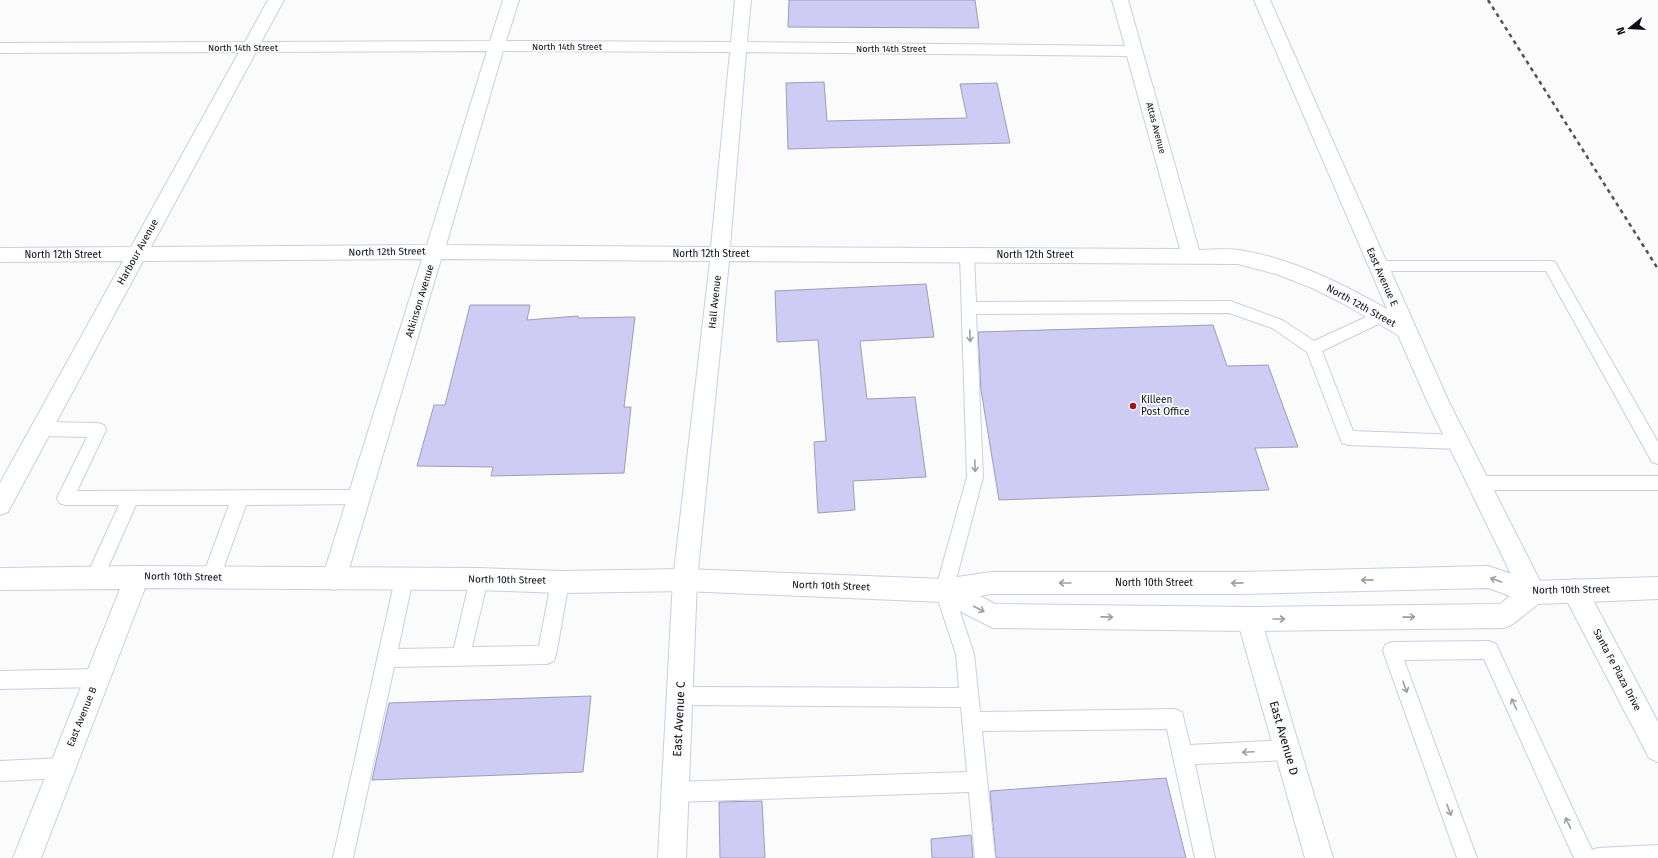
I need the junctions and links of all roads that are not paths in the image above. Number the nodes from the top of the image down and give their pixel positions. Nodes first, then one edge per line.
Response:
1 (276, 0) edge
2 (511, 0) edge
3 (742, 0) edge
4 (1120, 0) edge
5 (1262, 0) edge
6 (496, 47) junction
7 (0, 48) edge
8 (250, 48) junction
9 (738, 48) junction
10 (1134, 50) junction
11 (435, 252) junction
12 (720, 254) junction
13 (0, 255) edge
14 (136, 255) junction
15 (967, 255) junction
16 (1191, 256) junction
17 (1377, 266) junction
18 (969, 308) junction
19 (1382, 316) junction
20 (1406, 330) junction
21 (1313, 348) junction
22 (42, 429) junction
23 (1459, 442) junction
24 (1658, 457) edge
25 (1479, 483) junction
26 (1658, 483) edge
27 (359, 497) junction
28 (130, 498) junction
29 (240, 498) junction
30 (0, 505) edge
31 (95, 577) junction
32 (137, 577) junction
33 (211, 578) junction
34 (0, 579) edge
35 (334, 579) junction
36 (404, 579) junction
37 (479, 579) junction
38 (686, 580) junction
39 (560, 582) junction
40 (1658, 588) edge
41 (944, 591) junction
42 (1575, 591) junction
43 (1533, 593) junction
44 (1248, 619) junction
45 (461, 656) junction
46 (387, 658) junction
47 (97, 678) junction
48 (0, 680) edge
49 (680, 696) junction
50 (969, 698) junction
51 (971, 722) junction
52 (1658, 749) edge
53 (1287, 750) junction
54 (1182, 755) junction
55 (62, 768) junction
56 (0, 772) edge
57 (977, 782) junction
58 (676, 792) junction
59 (1658, 855) edge
60 (26, 858) edge
61 (343, 858) edge
62 (672, 858) edge
63 (985, 858) edge
64 (1205, 858) edge
65 (1319, 858) edge
66 (1467, 858) edge
67 (1585, 858) edge
68 (1598, 858) edge

1 - 8 street, Harbour Avenue
2 - 6 street, Atkinson Avenue
3 - 9 street, Hall Avenue
4 - 10 street, Attas Avenue
5 - 17 street, East Avenue E
6 - 8 street, North 14th Street
6 - 9 street, North 14th Street
6 - 11 street, Atkinson Avenue
7 - 8 street, North 14th Street
8 - 14 street, Harbour Avenue
9 - 10 street, North 14th Street
9 - 12 street, Hall Avenue
10 - 16 street, Attas Avenue
11 - 12 street, North 12th Street
11 - 14 street, North 12th Street
11 - 27 street, Atkinson Avenue
12 - 15 street, North 12th Street
12 - 38 street, Hall Avenue
13 - 14 street, North 12th Street
14 - 22 street, Harbour Avenue
15 - 16 street, North 12th Street
15 - 18 lane
16 - 19 street, North 12th Street
17 - 20 street, East Avenue E
17 - 24 lane
18 - 21 lane
18 -> 41 lane
19 - 20 street, North 12th Street
19 - 21 lane
20 - 23 street, East Avenue E
21 - 23 lane
22 - 28 lane
22 - 30 street, Harbour Avenue
23 - 25 street, East Avenue E
25 - 26 lane
25 - 43 street, East Avenue E
27 - 29 lane
27 - 35 street, Atkinson Avenue
28 - 29 lane
28 - 31 lane
29 - 33 lane
31 - 32 street, North 10th Street
31 - 34 street, North 10th Street
32 - 33 street, North 10th Street
32 - 47 street, East Avenue B
33 - 35 street, North 10th Street
35 - 36 street, North 10th Street
36 - 37 street, North 10th Street
36 - 46 lane
37 - 39 street, North 10th Street
37 - 45 lane
38 - 39 street, North 10th Street
38 - 41 street, North 10th Street
38 - 49 street, East Avenue C
39 - 45 lane
40 - 42 street, North 10th Street
43 -> 41 street, North 10th Street
41 -> 44 street
41 - 50 lane
42 - 43 street, North 10th Street
42 - 52 street, Santa Fe Plaza Drive
44 -> 43 street
44 - 53 street, East Avenue D
45 - 46 lane
46 - 61 lane
47 - 48 lane
47 - 55 street, East Avenue B
49 - 50 lane
49 - 58 street, East Avenue C
50 - 51 lane
51 - 54 lane
51 - 57 lane
53 -> 54 lane
53 - 65 street, East Avenue D
54 - 64 lane
55 - 56 lane
55 - 60 street, East Avenue B
57 - 58 lane
57 - 63 lane
58 - 62 street, East Avenue C
59 - 68 lane
67 -> 66 lane

